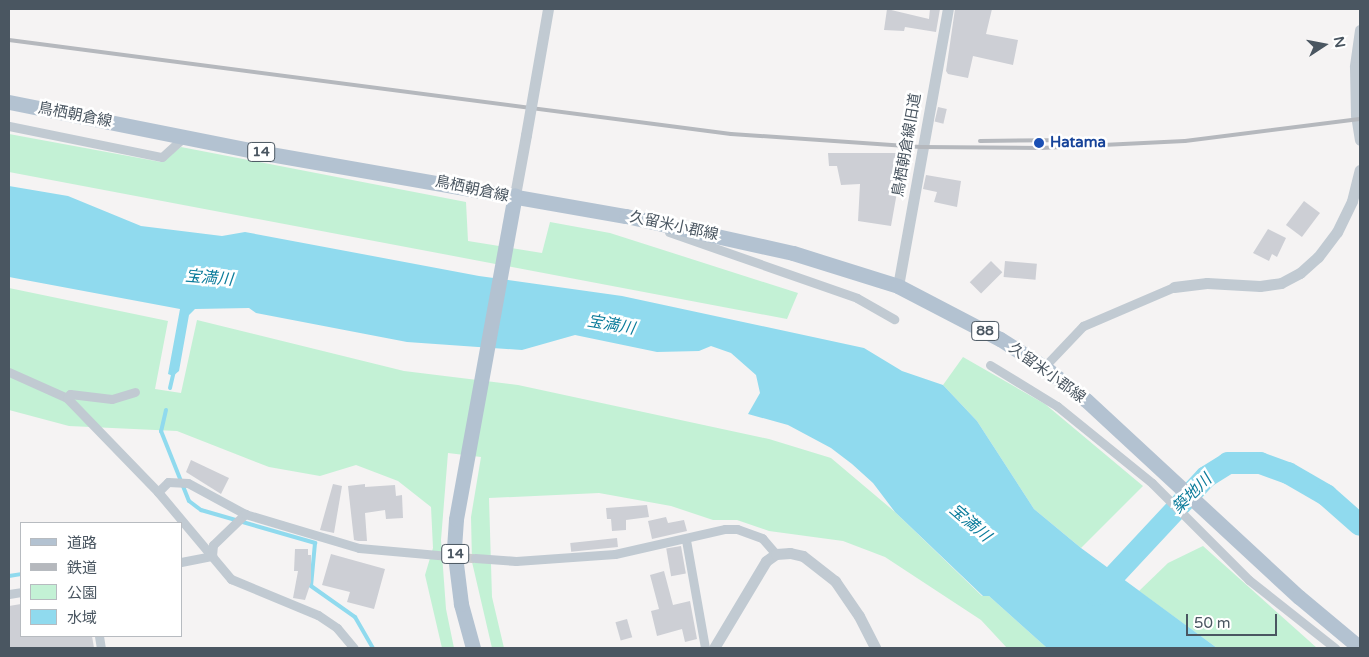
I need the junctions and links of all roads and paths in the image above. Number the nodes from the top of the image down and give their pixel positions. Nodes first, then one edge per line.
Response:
1 (548, 9) edge
2 (948, 9) edge
3 (1360, 30) edge
4 (9, 102) edge
5 (9, 126) edge
6 (184, 137) junction
7 (1360, 140) edge
8 (1360, 170) edge
9 (515, 195) junction
10 (626, 216) junction
11 (898, 286) junction
12 (1174, 287) joint
13 (894, 319) dead end
14 (990, 365) dead end
15 (1044, 367) junction
16 (9, 372) edge
17 (135, 392) dead end
18 (67, 398) junction
19 (158, 492) junction
20 (245, 514) junction
21 (686, 540) junction
22 (776, 554) junction
23 (438, 555) tunnel mouth
24 (212, 556) junction
25 (475, 558) tunnel mouth
26 (182, 562) edge
27 (354, 648) edge
28 (473, 648) edge
29 (705, 648) edge
30 (714, 648) edge
31 (875, 648) edge
32 (1335, 648) edge
33 (1360, 648) edge

1 - 9 street, bridge
2 - 11 street, 鳥栖朝倉線旧道
3 - 7 street
4 - 6 main road, 鳥栖朝倉線 / 14
5 - 6 street
6 - 9 main road, 鳥栖朝倉線 / 14
8 - 12 street
9 - 10 main road, 久留米小郡線 / 88
9 - 28 main road, 鳥栖朝倉線 / 14
10 - 11 main road, 久留米小郡線 / 88
10 - 13 street
11 - 15 main road, 久留米小郡線 / 88
12 - 15 street
14 - 32 street
15 - 33 main road, 久留米小郡線 / 88
16 - 18 street
17 - 18 street
18 - 19 street
19 - 20 street
19 - 24 street
20 - 23 street
20 - 24 street
21 - 22 street
21 - 25 street
21 - 29 street
22 - 30 street
22 - 31 street
24 - 26 street
24 - 27 street

